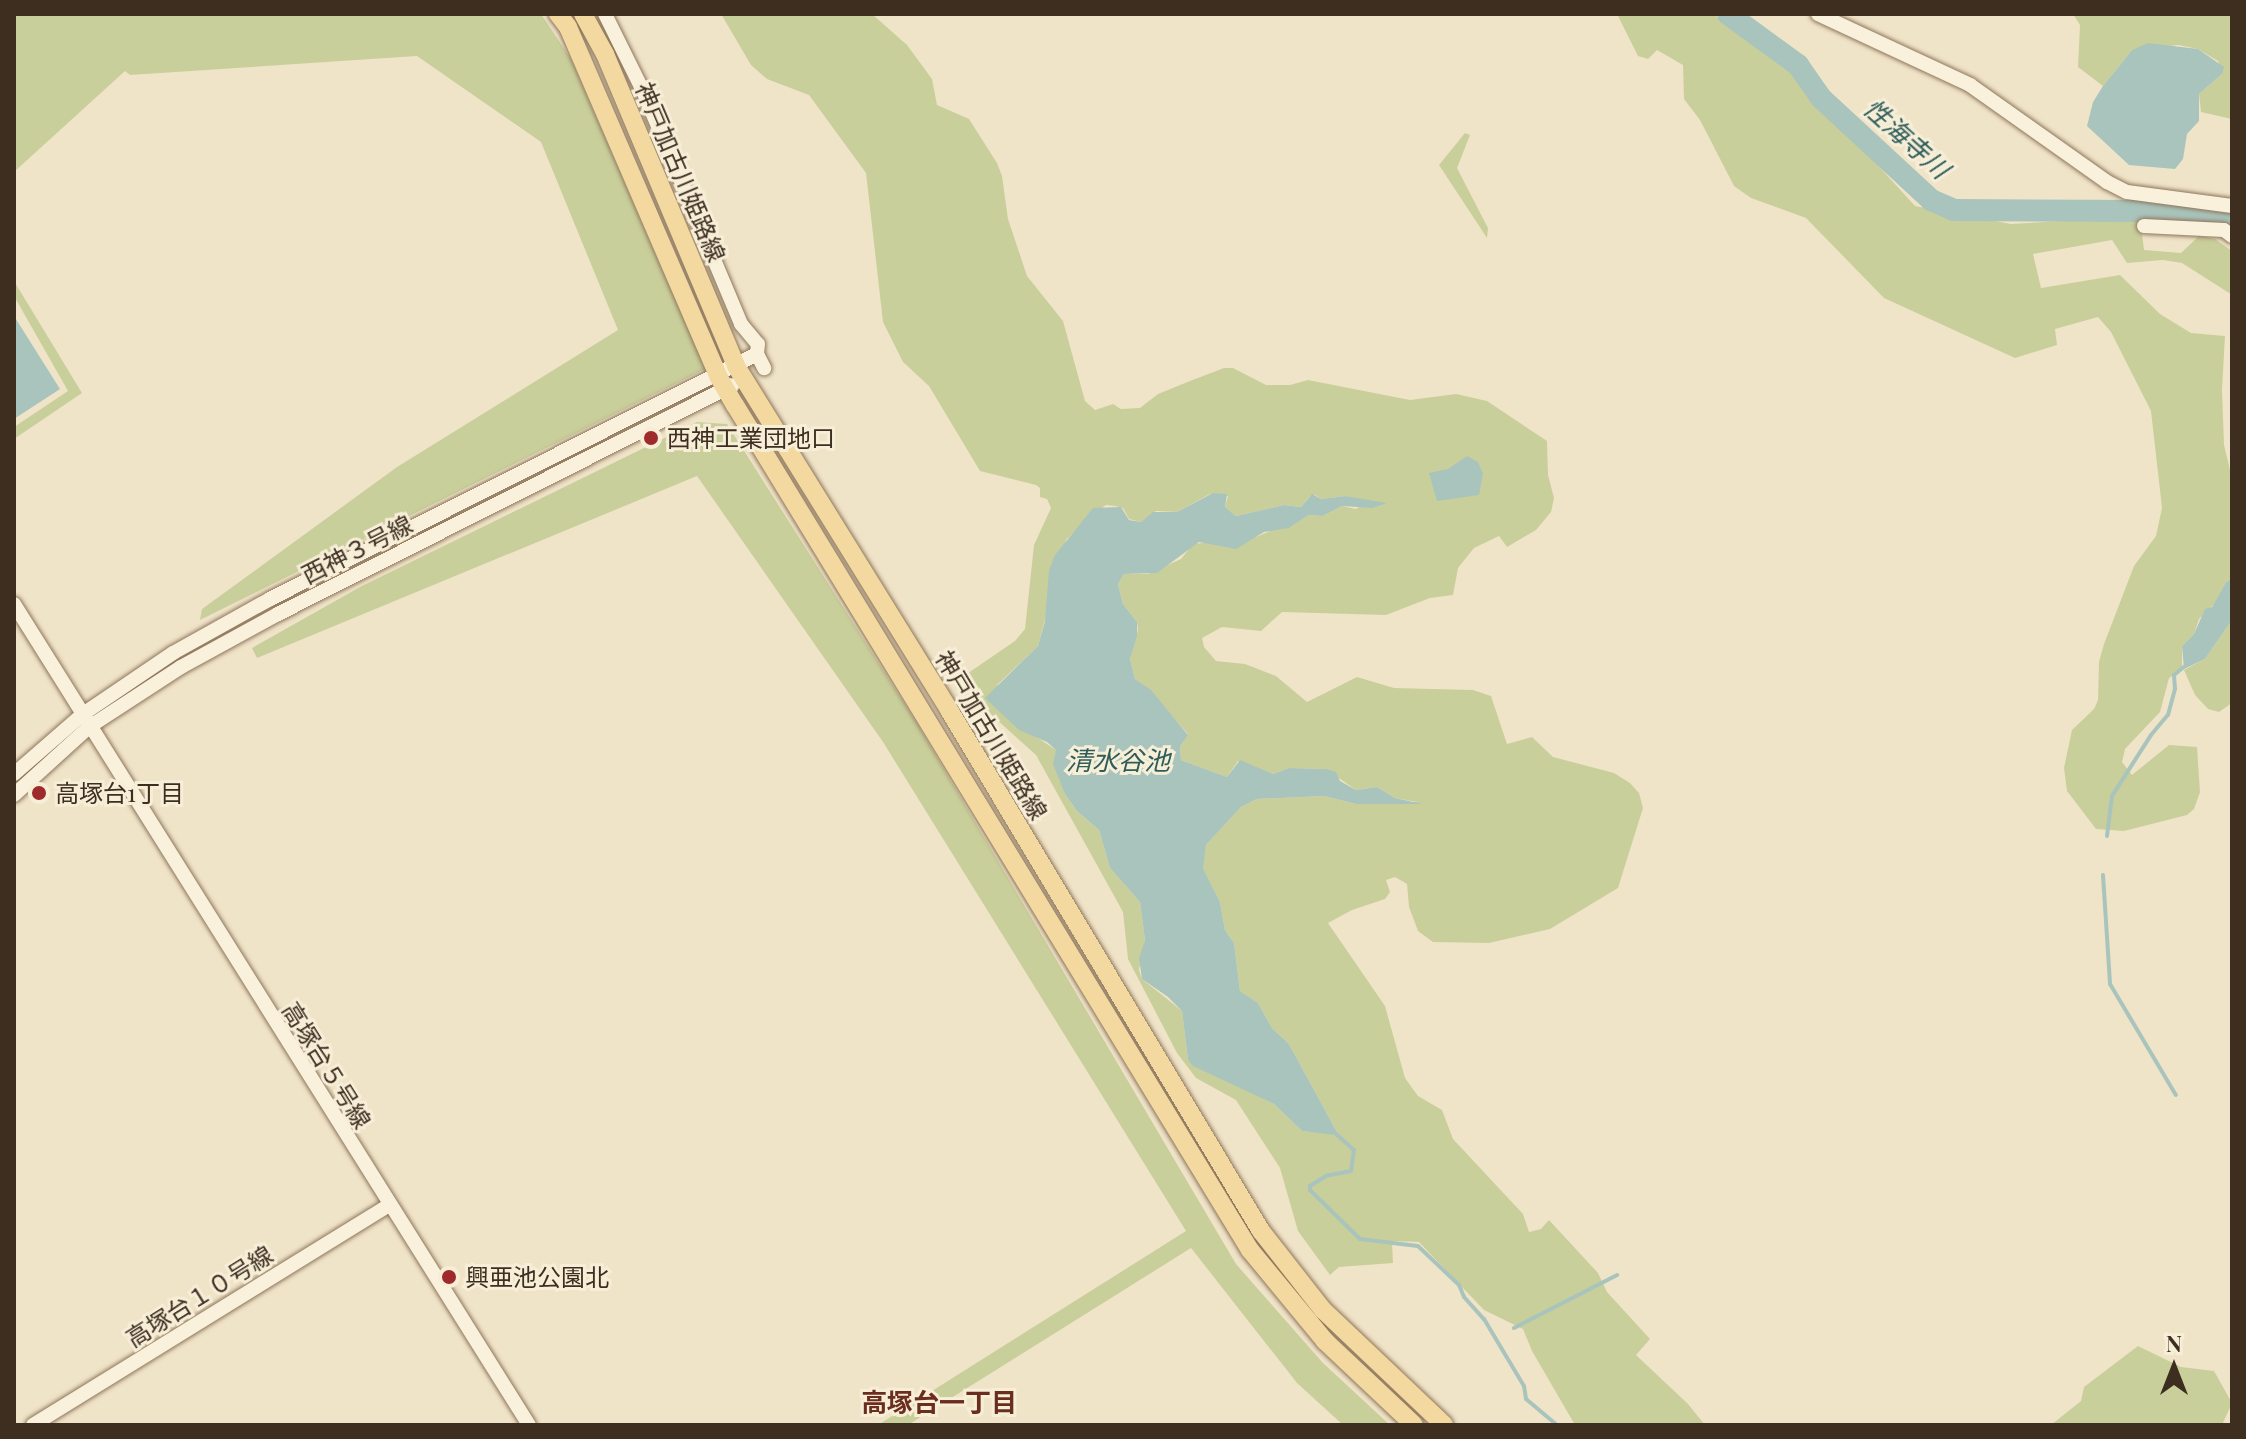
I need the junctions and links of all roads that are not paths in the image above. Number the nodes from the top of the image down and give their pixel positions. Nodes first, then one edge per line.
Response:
1 (558, 14) edge
2 (583, 14) edge
3 (605, 14) edge
4 (1818, 14) edge
5 (2232, 206) edge
6 (2144, 226) dead end
7 (2232, 236) edge
8 (757, 354) junction
9 (764, 368) dead end
10 (740, 373) junction
11 (722, 382) junction
12 (14, 604) edge
13 (86, 721) junction
14 (14, 774) edge
15 (14, 795) edge
16 (389, 1205) junction
17 (33, 1425) edge
18 (529, 1425) edge
19 (1414, 1425) edge
20 (1444, 1425) edge

1 - 11 main road, 神戸加古川姫路線
2 - 10 main road, 神戸加古川姫路線
3 - 8 street
4 - 5 street
6 - 7 street
8 - 9 street
8 - 10 street, 西神３号線
10 - 11 street, 西神３号線
10 - 20 main road, 神戸加古川姫路線
11 - 13 street, 西神３号線
11 - 19 main road, 神戸加古川姫路線
12 - 13 street, 高塚台５号線
13 - 14 street, 西神３号線
13 - 15 street, 西神３号線
13 - 16 street, 高塚台５号線
16 - 17 street, 高塚台１０号線
16 - 18 street, 高塚台５号線

